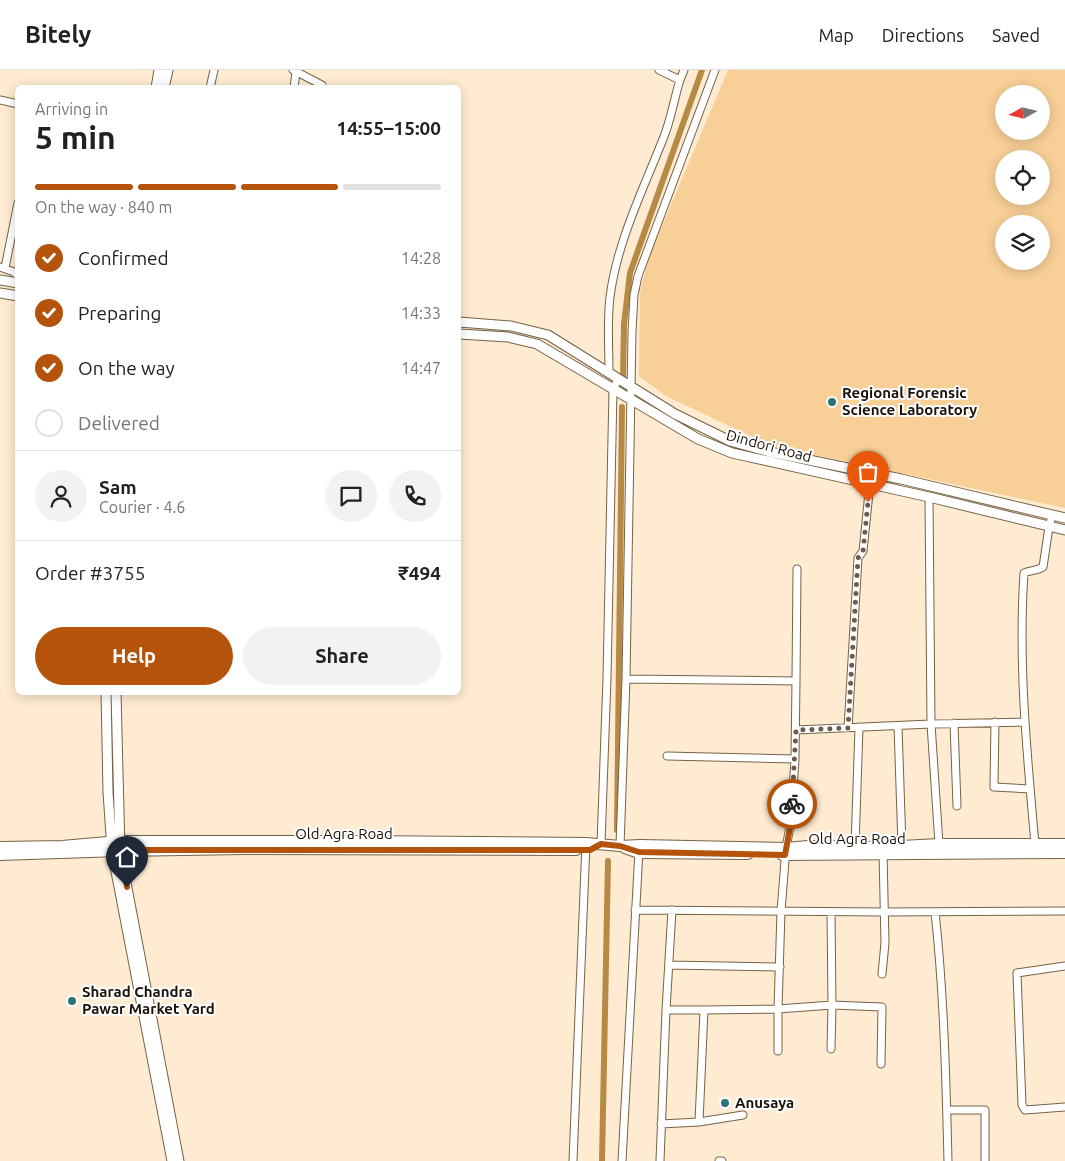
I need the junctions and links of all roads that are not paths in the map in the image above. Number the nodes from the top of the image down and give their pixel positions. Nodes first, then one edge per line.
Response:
1 (159, 70) edge
2 (168, 70) edge
3 (214, 70) edge
4 (659, 70) edge
5 (684, 70) edge
6 (714, 70) edge
7 (294, 71) edge
8 (680, 80) junction
9 (156, 85) edge
10 (165, 85) edge
11 (211, 85) edge
12 (294, 85) edge
13 (322, 85) dead end
14 (0, 100) edge
15 (15, 103) edge
16 (15, 216) edge
17 (3, 268) edge
18 (15, 274) edge
19 (0, 280) edge
20 (15, 282) edge
21 (0, 292) edge
22 (15, 295) edge
23 (461, 322) edge
24 (461, 334) edge
25 (609, 374) junction
26 (618, 379) junction
27 (631, 387) junction
28 (613, 390) junction
29 (631, 401) junction
30 (870, 483) junction
31 (929, 496) junction
32 (1052, 515) junction
33 (1065, 518) edge
34 (1049, 526) junction
35 (1065, 530) edge
36 (797, 569) dead end
37 (626, 679) junction
38 (796, 681) junction
39 (106, 695) edge
40 (116, 695) edge
41 (995, 722) junction
42 (1024, 722) junction
43 (931, 724) junction
44 (954, 724) junction
45 (898, 726) junction
46 (859, 727) junction
47 (848, 728) junction
48 (796, 730) junction
49 (668, 756) dead end
50 (794, 759) junction
51 (1030, 789) junction
52 (957, 806) dead end
53 (601, 844) junction
54 (939, 844) junction
55 (1035, 844) junction
56 (1065, 844) edge
57 (115, 846) junction
58 (620, 846) junction
59 (902, 846) junction
60 (585, 847) junction
61 (856, 847) junction
62 (0, 848) edge
63 (639, 848) junction
64 (883, 851) junction
65 (786, 852) junction
66 (1065, 853) edge
67 (0, 855) edge
68 (635, 910) junction
69 (672, 910) junction
70 (781, 911) junction
71 (1065, 911) edge
72 (831, 912) junction
73 (884, 912) junction
74 (935, 912) junction
75 (669, 965) junction
76 (1065, 966) edge
77 (780, 967) junction
78 (1065, 970) edge
79 (882, 974) dead end
80 (832, 1006) junction
81 (778, 1009) junction
82 (666, 1010) junction
83 (704, 1010) junction
84 (831, 1050) dead end
85 (778, 1051) dead end
86 (881, 1064) dead end
87 (1065, 1107) edge
88 (947, 1110) junction
89 (744, 1115) dead end
90 (168, 1121) junction
91 (699, 1122) junction
92 (661, 1124) junction
93 (172, 1161) edge
94 (179, 1161) edge
95 (573, 1161) edge
96 (622, 1161) edge
97 (660, 1161) edge
98 (948, 1161) edge
99 (985, 1161) edge

1 - 9 main road
2 - 10 main road
3 - 11 street
4 - 8 street
5 - 8 street
6 - 27 street
7 - 12 street
7 - 13 street
8 - 25 street
14 - 15 street
16 - 17 street
17 - 18 street
19 - 20 main road
21 - 22 main road
23 - 25 main road
24 - 28 main road, Dindori Road
25 - 26 main road
26 - 27 main road
26 - 28 street
27 - 29 street
27 - 32 main road
28 - 29 main road, Dindori Road
28 - 53 street
29 - 30 main road, Dindori Road
29 - 37 street
30 - 31 main road, Dindori Road
30 - 47 street
31 - 34 main road, Dindori Road
31 - 43 street
32 - 33 main road
32 - 34 street
34 - 35 main road, Dindori Road
34 - 42 street
36 - 38 street
37 - 38 street
37 - 58 street
38 - 48 street
39 - 57 main road
40 - 57 main road
41 - 42 street
41 - 44 street
41 - 51 street
42 - 51 street
43 - 44 street
43 - 45 street
43 - 54 street
44 - 52 street
45 - 46 street
45 - 59 street
46 - 47 street
46 - 61 street
47 - 48 street
48 - 50 street
49 - 50 street
50 - 65 street
51 - 55 street
53 - 58 highway
53 - 60 highway
54 - 55 highway
54 - 59 highway
55 - 56 highway
57 - 60 highway
57 - 62 highway
57 - 67 highway
57 - 90 main road
58 - 63 highway
59 - 64 highway
60 - 95 street
61 - 64 highway
61 - 65 highway
63 - 65 highway
63 - 68 street
64 - 65 highway, Old Agra Road
64 - 66 highway, Old Agra Road
64 - 73 street
65 - 70 street
68 - 69 street
68 - 96 street
69 - 70 street
69 - 75 street
70 - 72 street
70 - 77 street
71 - 74 street
72 - 73 street
72 - 80 street
73 - 74 street
73 - 79 street
74 - 88 street
75 - 77 street
75 - 82 street
76 - 78 street
76 - 87 street
77 - 81 street
80 - 81 street
80 - 84 street
80 - 86 street
81 - 83 street
81 - 85 street
82 - 83 street
82 - 92 street
83 - 91 street
88 - 98 street
88 - 99 street
89 - 91 street
90 - 93 main road
90 - 94 main road
91 - 92 street
92 - 97 street

